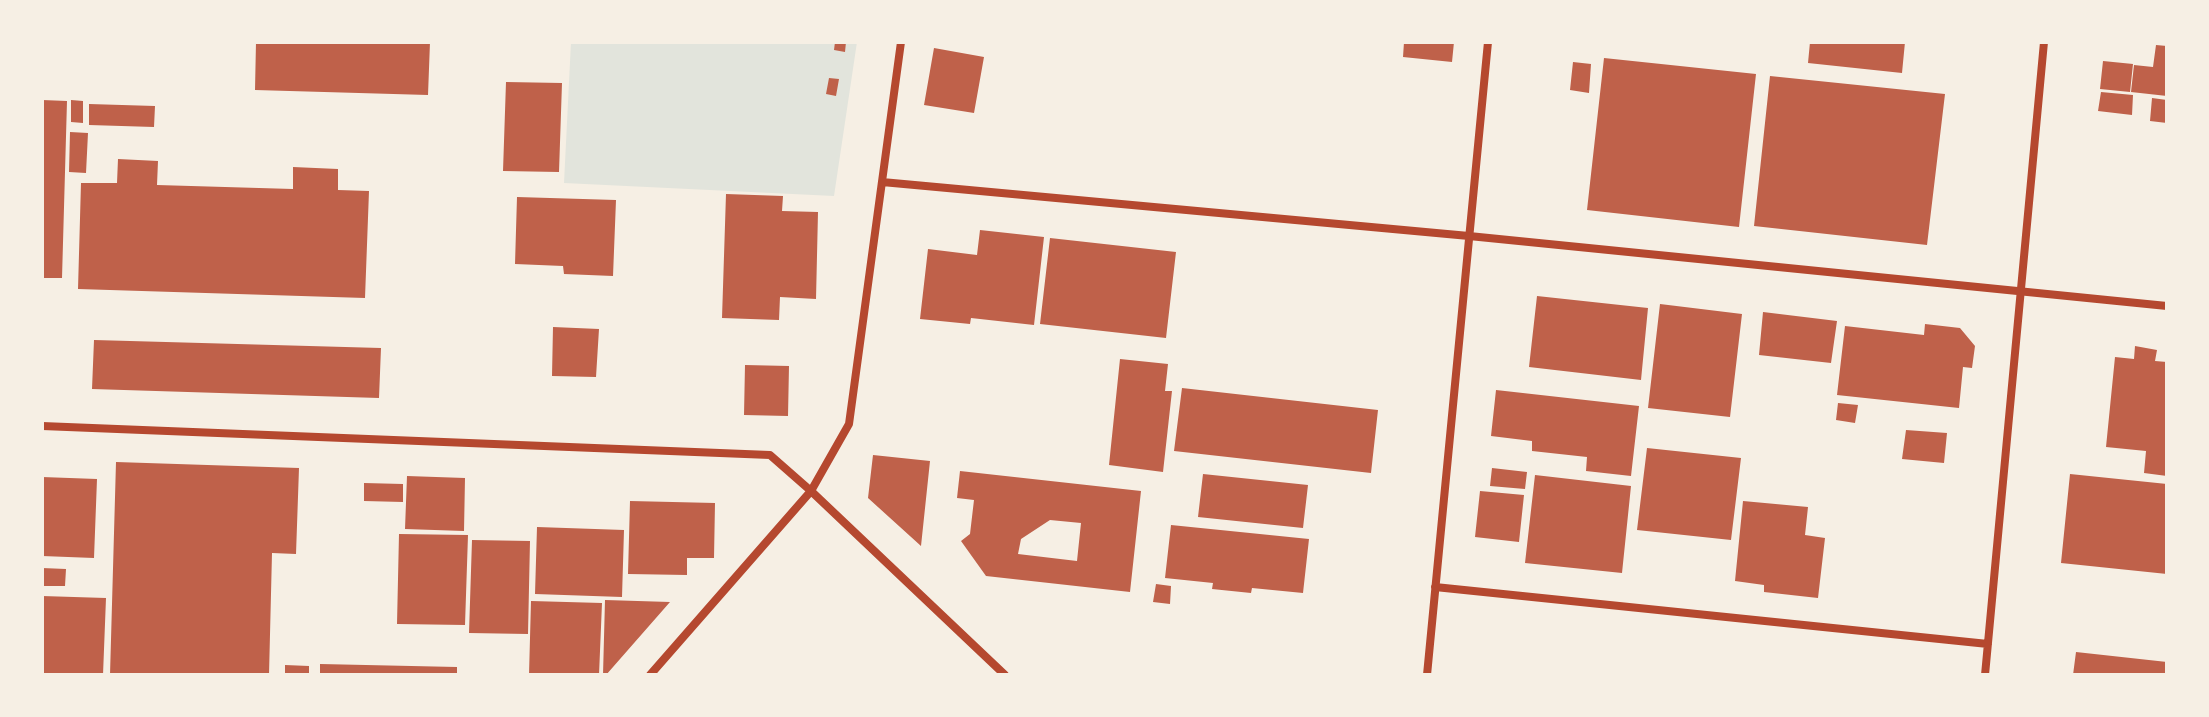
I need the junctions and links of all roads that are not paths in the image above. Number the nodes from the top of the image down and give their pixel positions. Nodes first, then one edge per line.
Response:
1 (901, 42) edge
2 (1488, 42) edge
3 (2044, 42) edge
4 (882, 182) junction
5 (1469, 236) junction
6 (2020, 292) junction
7 (2167, 306) edge
8 (42, 426) edge
9 (811, 491) junction
10 (1435, 587) junction
11 (1988, 644) junction
12 (650, 675) edge
13 (1005, 675) edge
14 (1427, 675) edge
15 (1985, 675) edge

1 - 4 street
2 - 5 street
3 - 6 street
4 - 5 street
4 - 9 street
5 - 6 street
5 - 10 street
6 - 7 street
6 - 11 street
8 - 9 street
9 - 12 street
9 - 13 street
10 - 11 street
10 - 14 street
11 - 15 street

